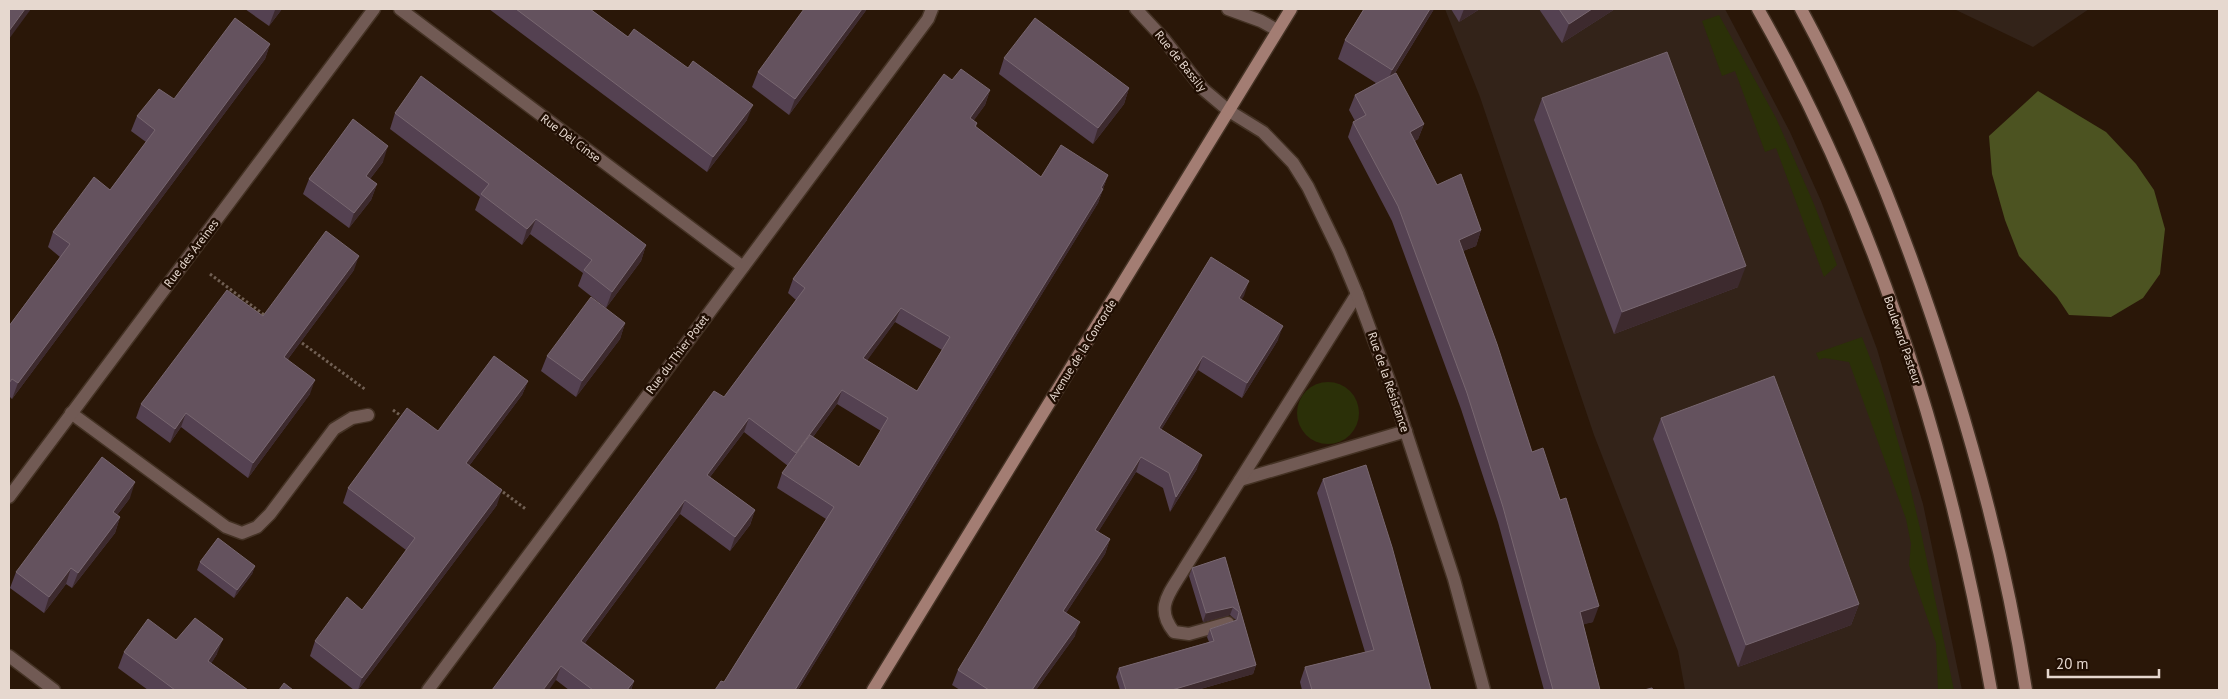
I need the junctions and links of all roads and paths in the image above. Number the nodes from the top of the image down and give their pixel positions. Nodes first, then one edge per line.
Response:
1 (374, 9) edge
2 (400, 9) edge
3 (940, 9) edge
4 (1136, 9) edge
5 (1228, 9) edge
6 (1291, 9) edge
7 (1758, 9) edge
8 (1801, 9) edge
9 (930, 14) edge
10 (1277, 30) junction
11 (1229, 111) junction
12 (743, 267) junction
13 (210, 274) dead end
14 (1357, 294) junction
15 (274, 322) edge
16 (296, 338) edge
17 (372, 393) dead end
18 (386, 404) dead end
19 (71, 413) junction
20 (368, 415) dead end
21 (408, 421) edge
22 (1406, 431) junction
23 (1240, 480) junction
24 (498, 488) edge
25 (9, 497) edge
26 (527, 510) dead end
27 (1228, 623) edge
28 (9, 656) edge
29 (54, 690) edge
30 (428, 690) edge
31 (874, 690) edge
32 (1484, 690) edge
33 (1991, 690) edge
34 (2026, 690) edge

1 - 19 street, Rue des Areines
2 - 12 street, Rue Dèl Cinse
3 - 9 street, Rue du Thier Potet
4 - 11 street, Rue de Bassily
5 - 10 street
6 - 10 street, Avenue de la Concorde
7 - 33 street, Boulevard Pasteur
8 - 34 street
9 - 12 street, Rue du Thier Potet
10 - 11 street, Avenue de la Concorde
11 - 14 street, Rue de la Résistance
11 - 31 street, Avenue de la Concorde
12 - 30 street, Rue du Thier Potet
13 - 15 path
14 - 22 street, Rue de la Résistance
14 - 23 street
16 - 17 path
18 - 21 path
19 - 20 street
19 - 25 street, Rue des Areines
22 - 23 street
22 - 32 street, Rue de la Résistance
23 - 27 street
24 - 26 path
28 - 29 street

